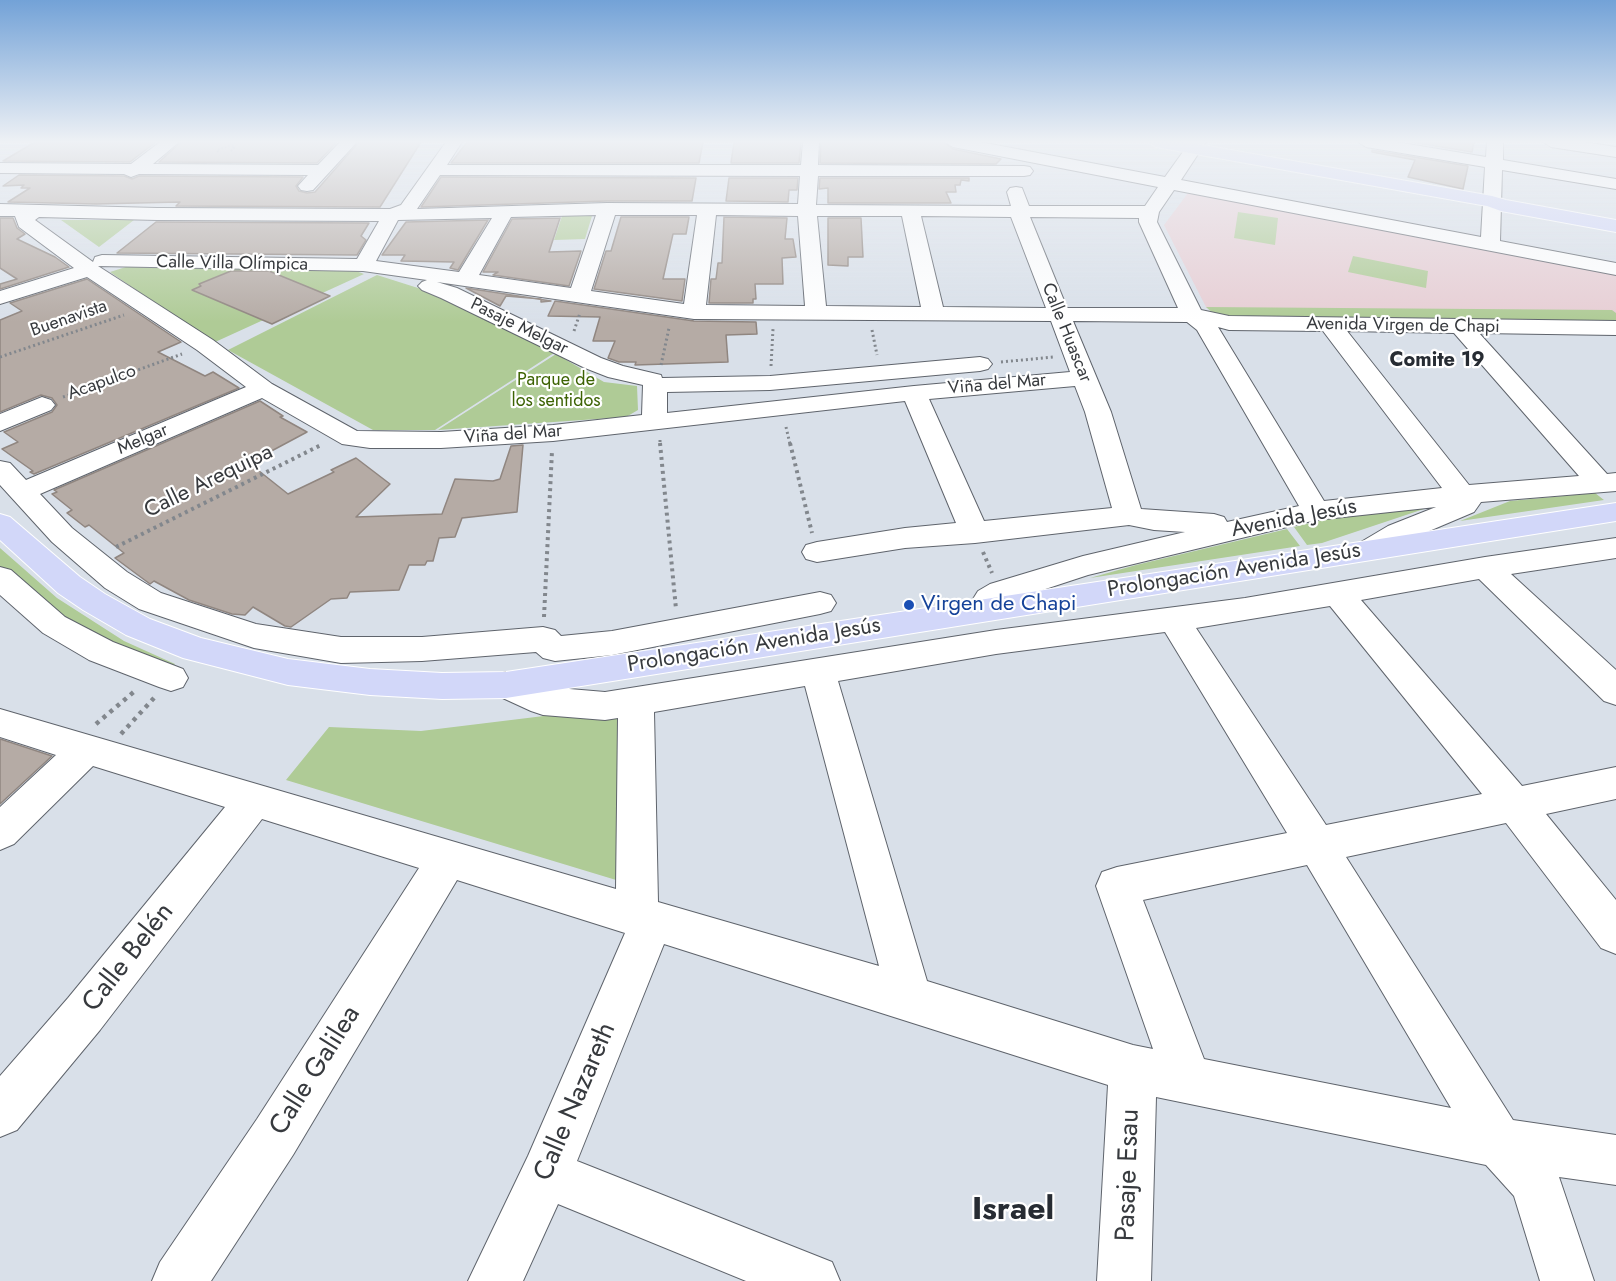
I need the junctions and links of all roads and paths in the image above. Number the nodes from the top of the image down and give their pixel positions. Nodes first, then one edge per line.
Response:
1 (396, 201) edge
2 (1492, 201) edge
3 (86, 202) edge
4 (293, 202) edge
5 (389, 202) edge
6 (397, 202) edge
7 (404, 202) edge
8 (412, 202) edge
9 (808, 202) edge
10 (1019, 202) edge
11 (1157, 202) edge
12 (1269, 202) edge
13 (1494, 202) edge
14 (1511, 202) edge
15 (607, 209) junction
16 (707, 210) junction
17 (807, 210) junction
18 (69, 211) junction
19 (910, 211) junction
20 (505, 212) junction
21 (1018, 212) junction
22 (1150, 212) junction
23 (284, 213) junction
24 (157, 214) junction
25 (17, 216) edge
26 (1616, 220) edge
27 (1616, 226) edge
28 (1490, 244) junction
29 (96, 266) junction
30 (372, 266) junction
31 (1616, 268) edge
32 (465, 279) junction
33 (579, 296) junction
34 (0, 298) edge
35 (147, 307) junction
36 (683, 311) junction
37 (774, 313) junction
38 (816, 313) junction
39 (869, 313) junction
40 (933, 314) junction
41 (1057, 314) junction
42 (1192, 315) junction
43 (1330, 325) junction
44 (1460, 326) junction
45 (1612, 338) edge
46 (205, 345) junction
47 (568, 351) junction
48 (1075, 355) junction
49 (0, 357) edge
50 (980, 364) joint
51 (880, 373) junction
52 (658, 377) junction
53 (1085, 378) junction
54 (770, 383) junction
55 (263, 389) junction
56 (914, 393) junction
57 (42, 405) joint
58 (782, 408) junction
59 (658, 421) junction
60 (0, 423) edge
61 (553, 433) junction
62 (342, 435) junction
63 (0, 469) edge
64 (1609, 483) edge
65 (22, 491) junction
66 (1464, 495) junction
67 (1616, 512) edge
68 (1305, 514) junction
69 (1129, 516) junction
70 (0, 524) edge
71 (1231, 531) junction
72 (975, 533) junction
73 (62, 536) junction
74 (1616, 548) edge
75 (1372, 549) junction
76 (29, 550) junction
77 (1332, 558) junction
78 (91, 559) junction
79 (818, 561) joint
80 (1485, 567) junction
81 (0, 579) edge
82 (1338, 594) junction
83 (994, 600) junction
84 (150, 601) junction
85 (820, 603) dead end
86 (1245, 610) junction
87 (1173, 618) junction
88 (122, 620) junction
89 (678, 630) junction
90 (549, 644) junction
91 (245, 648) junction
92 (818, 671) junction
93 (171, 678) junction
94 (370, 682) junction
95 (506, 685) junction
96 (1616, 691) edge
97 (636, 700) junction
98 (0, 723) edge
99 (88, 749) junction
100 (1616, 783) edge
101 (254, 800) junction
102 (1514, 804) junction
103 (0, 832) edge
104 (1317, 846) junction
105 (448, 858) junction
106 (644, 919) junction
107 (1616, 933) edge
108 (909, 998) junction
109 (1133, 1069) junction
110 (1188, 1080) junction
111 (0, 1113) edge
112 (1499, 1143) junction
113 (1616, 1160) edge
114 (546, 1174) junction
115 (179, 1281) edge
116 (495, 1281) edge
117 (813, 1281) edge
118 (1124, 1281) edge
119 (1567, 1281) edge

1 - 30 street
2 - 28 street
3 - 18 street
4 - 23 street
5 - 23 street
6 - 8 street
7 - 20 street
9 - 17 street
10 - 21 street, Calle Huascar
11 - 22 street
12 - 28 street
13 - 27 main road
14 - 26 main road
15 - 16 street
15 - 20 street
15 - 33 street
16 - 17 street
16 - 36 street
17 - 19 street
17 - 38 street
18 - 24 street
18 - 25 street
18 - 29 street
19 - 21 street
19 - 40 street
20 - 32 street
21 - 22 street
21 - 41 street, Calle Huascar
22 - 42 street
23 - 24 street
24 - 29 street
25 - 29 street, Viña del Mar
28 - 31 street
29 - 30 street, Calle Villa Olímpica
29 - 34 street
29 - 35 street, Viña del Mar
30 - 32 street, Calle Villa Olímpica
30 - 47 street, Pasaje Melgar
32 - 33 street, Calle Villa Olímpica
33 - 36 street, Calle Villa Olímpica
33 - 47 path
35 - 46 street, Viña del Mar
35 - 49 path, Buenavista
36 - 37 street, Calle Villa Olímpica
36 - 52 path
37 - 38 street, Avenida Virgen de Chapi
37 - 54 path
38 - 39 street, Avenida Virgen de Chapi
39 - 40 street, Avenida Virgen de Chapi
39 - 51 path
40 - 41 street, Avenida Virgen de Chapi
41 - 42 street, Avenida Virgen de Chapi
41 - 48 street, Calle Huascar
42 - 43 street, Avenida Virgen de Chapi
42 - 68 street
43 - 44 street, Avenida Virgen de Chapi
43 - 66 street
44 - 45 street, Avenida Virgen de Chapi
44 - 64 street
46 - 55 street, Viña del Mar
46 - 57 path, Acapulco
47 - 52 street, Pasaje Melgar
48 - 50 path
48 - 53 street, Calle Huascar
50 - 51 street
51 - 54 street
52 - 54 street
52 - 59 street
53 - 56 street, Viña del Mar
53 - 69 street, Calle Huascar
55 - 62 street, Viña del Mar
55 - 65 street, Melgar
56 - 58 street, Viña del Mar
56 - 72 street
57 - 60 street, Acapulco
58 - 59 street, Viña del Mar
58 - 79 path
59 - 61 street, Viña del Mar
59 - 89 path
61 - 62 street, Viña del Mar
61 - 90 path
62 - 78 path, Calle Arequipa
63 - 65 street
64 - 66 street, Avenida Jesús
65 - 73 street
66 - 68 street, Avenida Jesús
66 - 75 street
67 - 75 main road, Prolongación Avenida Jesús
68 - 71 street, Avenida Jesús
69 - 71 street
69 - 72 street
70 - 76 main road, Prolongación Avenida Jesús
71 - 83 street, Avenida Jesús
72 - 79 street
72 - 83 path
73 - 76 street
73 - 78 street
74 - 80 street
75 - 77 main road, Prolongación Avenida Jesús
76 - 88 main road, Prolongación Avenida Jesús
77 - 83 main road, Prolongación Avenida Jesús
77 - 86 street
78 - 84 street
80 - 82 street
80 - 96 street
81 - 93 street
82 - 86 street
82 - 102 street
83 - 95 main road, Prolongación Avenida Jesús
84 - 88 street
84 - 91 street
85 - 89 street
86 - 87 street
87 - 92 street
87 - 104 street
88 - 91 main road, Prolongación Avenida Jesús
89 - 90 street
90 - 91 street
90 - 94 street
91 - 94 main road, Prolongación Avenida Jesús
92 - 97 street
92 - 108 street
93 - 99 path
93 - 99 path
94 - 95 main road, Prolongación Avenida Jesús
95 - 97 street
97 - 106 street
98 - 99 street
99 - 101 street
99 - 103 street
100 - 102 street
101 - 105 street
101 - 111 street, Calle Belén
102 - 104 street
102 - 107 street
104 - 110 street
104 - 112 street
105 - 106 street
105 - 115 street, Calle Galilea
106 - 108 street
106 - 114 street, Calle Nazareth
108 - 109 street
109 - 110 street
109 - 118 street, Pasaje Esau
110 - 112 street
112 - 113 street
112 - 119 street
114 - 116 street, Calle Nazareth
114 - 117 street

